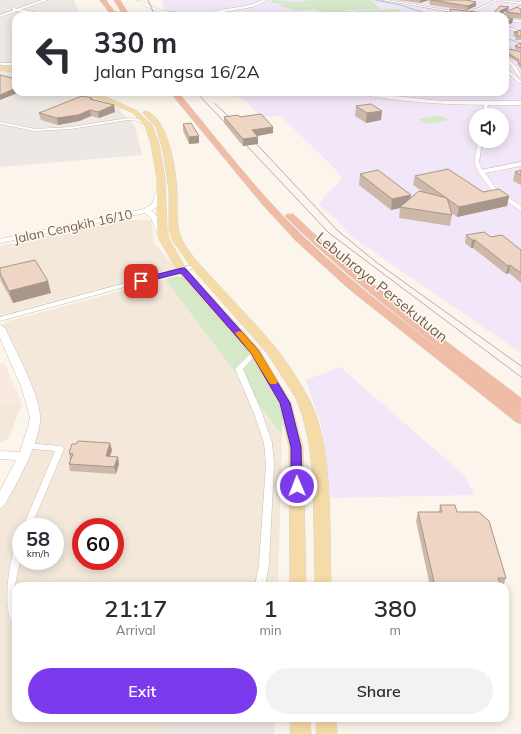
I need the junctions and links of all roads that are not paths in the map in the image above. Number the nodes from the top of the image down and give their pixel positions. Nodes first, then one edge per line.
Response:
1 (40, 0) edge
2 (46, 0) edge
3 (102, 0) edge
4 (111, 0) edge
5 (117, 0) edge
6 (124, 0) edge
7 (138, 0) edge
8 (266, 0) edge
9 (383, 0) edge
10 (497, 0) edge
11 (521, 4) edge
12 (521, 7) edge
13 (15, 10) junction
14 (28, 12) edge
15 (112, 12) edge
16 (117, 12) edge
17 (124, 12) edge
18 (128, 12) edge
19 (170, 12) edge
20 (220, 12) edge
21 (462, 12) edge
22 (471, 12) edge
23 (509, 12) edge
24 (0, 15) edge
25 (509, 20) edge
26 (520, 22) edge
27 (509, 25) edge
28 (509, 28) edge
29 (521, 32) edge
30 (509, 49) edge
31 (521, 53) edge
32 (509, 61) edge
33 (0, 65) edge
34 (12, 65) edge
35 (12, 70) edge
36 (509, 71) edge
37 (521, 81) edge
38 (97, 96) edge
39 (111, 96) edge
40 (177, 96) edge
41 (187, 96) edge
42 (381, 96) edge
43 (521, 103) edge
44 (486, 104) junction
45 (124, 106) junction
46 (486, 108) edge
47 (128, 119) junction
48 (0, 123) edge
49 (148, 125) junction
50 (479, 148) edge
51 (521, 164) edge
52 (481, 172) junction
53 (161, 189) junction
54 (521, 209) edge
55 (146, 211) junction
56 (164, 239) junction
57 (0, 241) edge
58 (196, 266) junction
59 (182, 270) junction
60 (0, 319) edge
61 (0, 328) edge
62 (255, 352) junction
63 (521, 405) edge
64 (521, 419) edge
65 (25, 451) junction
66 (0, 454) edge
67 (0, 503) edge
68 (31, 518) edge
69 (12, 566) edge
70 (261, 582) edge
71 (298, 582) edge
72 (323, 582) edge
73 (12, 620) edge
74 (300, 722) edge
75 (326, 722) edge
76 (301, 734) edge
77 (327, 734) edge

1 - 13 street
2 - 13 street
3 - 15 highway
4 - 16 highway
5 - 17 highway
6 - 18 highway
7 - 19 street
8 - 20 street
9 - 21 street
10 - 11 street
10 - 22 street
12 - 23 street
13 - 14 street
13 - 24 street
25 - 26 street
26 - 27 street
28 - 29 street
30 - 31 street
32 - 37 street
33 - 34 main road
33 - 35 main road
36 - 37 street
38 - 45 main road
39 - 58 main road
40 - 64 highway, Lebuhraya Persekutuan
41 - 63 highway, Lebuhraya Persekutuan
42 - 44 street
43 - 44 street
44 - 46 street
45 - 47 street
45 - 49 main road
47 - 48 street
47 - 49 street
49 - 53 main road
50 - 52 street
51 - 52 street
52 - 54 street
53 - 55 street
53 - 56 main road
55 - 56 street
55 - 57 street, Jalan Cengkih 16/10
56 - 59 main road
58 - 59 street
58 - 72 main road
59 - 60 street
59 - 62 main road
61 - 65 street
62 - 70 street
62 - 71 main road
65 - 66 street
65 - 67 street
65 - 68 street
69 - 73 street
74 - 76 main road
75 - 77 main road

